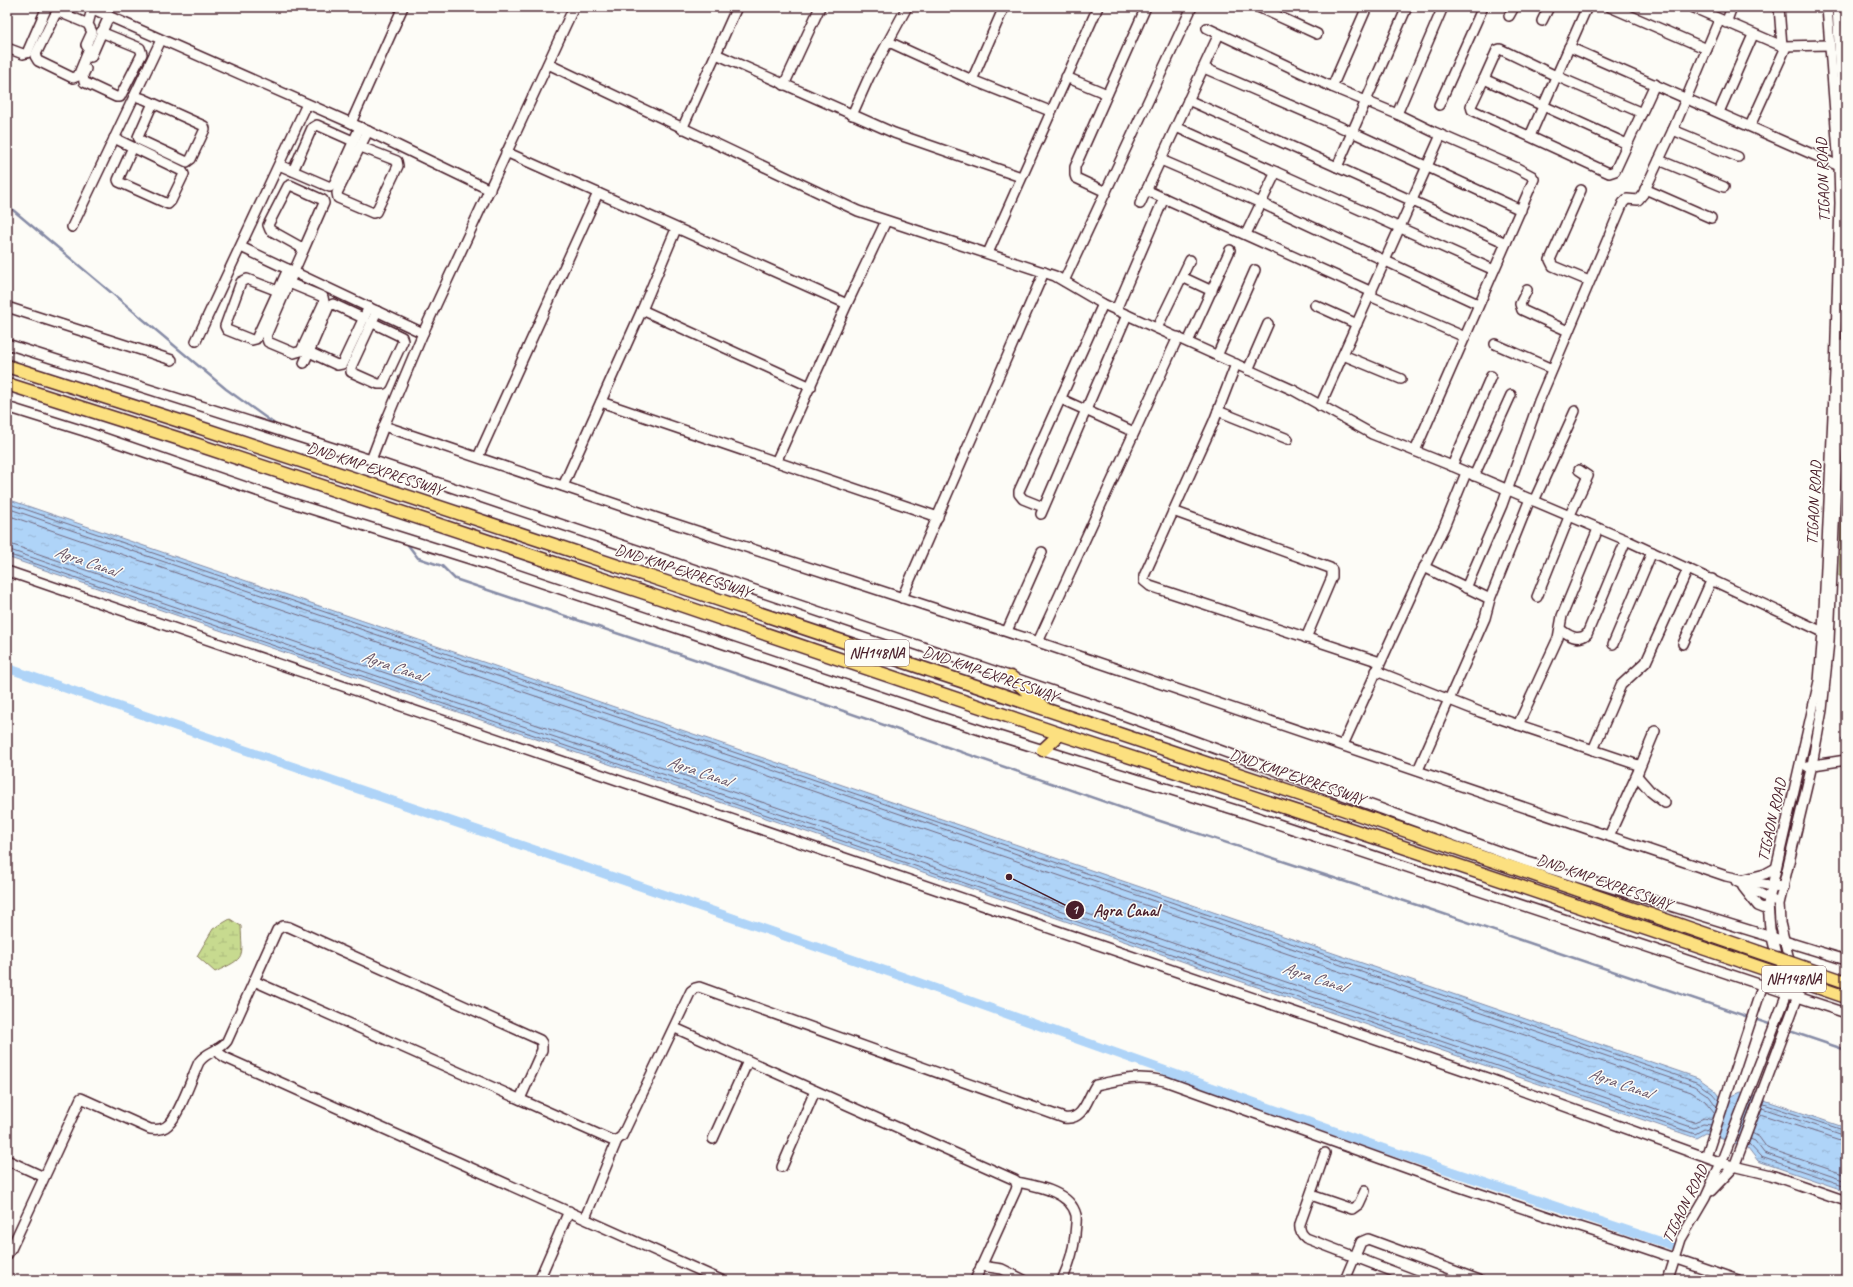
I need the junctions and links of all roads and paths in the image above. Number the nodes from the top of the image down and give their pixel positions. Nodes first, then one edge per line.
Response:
1 (47, 7) edge
2 (403, 7) edge
3 (574, 7) edge
4 (737, 7) edge
5 (820, 7) edge
6 (907, 7) edge
7 (1004, 7) edge
8 (1098, 7) edge
9 (1146, 7) edge
10 (1192, 7) edge
11 (1258, 7) edge
12 (1367, 7) edge
13 (1407, 7) edge
14 (1444, 7) edge
15 (1483, 7) edge
16 (1514, 7) edge
17 (1549, 7) edge
18 (1587, 7) edge
19 (1610, 7) edge
20 (1692, 7) edge
21 (1732, 7) edge
22 (1779, 7) edge
23 (1827, 7) edge
24 (1837, 7) edge
25 (90, 8) edge
26 (109, 16) junction
27 (1509, 16) dead end
28 (1542, 21) dead end
29 (1722, 21) junction
30 (88, 24) junction
31 (1207, 28) dead end
32 (101, 32) junction
33 (1219, 34) junction
34 (1317, 34) dead end
35 (1753, 35) junction
36 (161, 40) junction
37 (889, 42) junction
38 (1830, 45) junction
39 (1784, 46) junction
40 (1569, 47) junction
41 (7, 48) edge
42 (1706, 49) junction
43 (716, 54) junction
44 (548, 64) junction
45 (1204, 68) junction
46 (1556, 76) junction
47 (1066, 77) junction
48 (1484, 79) junction
49 (972, 80) junction
50 (1655, 84) junction
51 (784, 85) junction
52 (1332, 87) junction
53 (1107, 94) junction
54 (134, 96) junction
55 (1686, 98) junction
56 (1188, 100) junction
57 (1366, 101) junction
58 (152, 103) junction
59 (307, 104) junction
60 (1439, 105) dead end
61 (1543, 107) junction
62 (1050, 111) junction
63 (1719, 112) junction
64 (1642, 113) junction
65 (1397, 114) junction
66 (852, 115) junction
67 (351, 123) junction
68 (1750, 126) junction
69 (1176, 127) junction
70 (364, 129) junction
71 (682, 129) junction
72 (1673, 130) junction
73 (1352, 132) junction
74 (1441, 135) junction
75 (1530, 136) junction
76 (114, 138) junction
77 (357, 144) junction
78 (1627, 144) junction
79 (133, 147) junction
80 (506, 152) junction
81 (1738, 157) dead end
82 (1161, 160) junction
83 (1659, 160) junction
84 (279, 165) junction
85 (1427, 166) junction
86 (1839, 166) junction
87 (1337, 167) junction
88 (293, 171) junction
89 (1276, 172) junction
90 (1021, 177) junction
91 (1844, 178) edge
92 (1724, 187) dead end
93 (1645, 189) junction
94 (490, 190) junction
95 (1146, 190) junction
96 (1581, 190) dead end
97 (1106, 192) junction
98 (598, 193) junction
99 (1164, 198) junction
100 (1846, 198) edge
101 (1412, 200) junction
102 (1261, 203) junction
103 (1140, 204) dead end
104 (1521, 210) junction
105 (1711, 218) dead end
106 (886, 221) junction
107 (72, 227) dead end
108 (676, 229) junction
109 (1400, 229) junction
110 (1246, 234) junction
111 (1506, 243) junction
112 (241, 247) junction
113 (304, 249) junction
114 (1230, 250) dead end
115 (988, 253) junction
116 (1190, 260) dead end
117 (1385, 261) junction
118 (291, 270) junction
119 (1255, 270) dead end
120 (1494, 270) junction
121 (1044, 272) junction
122 (1182, 277) junction
123 (1064, 281) junction
124 (1589, 281) junction
125 (289, 283) junction
126 (1527, 290) dead end
127 (278, 291) junction
128 (1212, 291) junction
129 (1371, 294) junction
130 (847, 304) junction
131 (1103, 304) junction
132 (1478, 304) junction
133 (1315, 305) dead end
134 (7, 307) edge
135 (373, 309) junction
136 (642, 310) junction
137 (1116, 310) junction
138 (1127, 315) junction
139 (367, 320) junction
140 (1268, 324) dead end
141 (1357, 324) junction
142 (1157, 328) junction
143 (1568, 331) junction
144 (423, 332) junction
145 (1178, 337) junction
146 (1465, 337) junction
147 (196, 341) dead end
148 (1188, 342) junction
149 (7, 344) edge
150 (1495, 344) dead end
151 (309, 352) junction
152 (1343, 355) junction
153 (1217, 356) junction
154 (172, 360) dead end
155 (304, 363) dead end
156 (1236, 364) junction
157 (7, 366) edge
158 (1552, 369) junction
159 (1248, 370) junction
160 (1492, 376) dead end
161 (1401, 379) dead end
162 (7, 384) edge
163 (811, 387) junction
164 (1511, 395) dead end
165 (1061, 399) junction
166 (601, 402) junction
167 (1320, 406) junction
168 (7, 407) edge
169 (1086, 410) junction
170 (1218, 411) junction
171 (1575, 411) dead end
172 (384, 426) junction
173 (1134, 432) junction
174 (1288, 439) dead end
175 (1415, 451) junction
176 (478, 457) junction
177 (371, 460) junction
178 (776, 462) junction
179 (1452, 466) junction
180 (1579, 470) dead end
181 (1470, 474) junction
182 (563, 486) junction
183 (1507, 490) junction
184 (1532, 500) junction
185 (1173, 511) junction
186 (938, 517) junction
187 (1569, 517) junction
188 (1598, 529) junction
189 (1626, 540) junction
190 (1042, 552) dead end
191 (1652, 552) junction
192 (1424, 567) junction
193 (1688, 568) junction
194 (7, 571) edge
195 (1712, 579) junction
196 (1466, 588) junction
197 (1537, 597) dead end
198 (902, 598) junction
199 (1490, 599) junction
200 (1560, 629) junction
201 (1007, 631) junction
202 (1823, 632) junction
203 (1306, 638) junction
204 (1038, 642) junction
205 (1613, 644) dead end
206 (1683, 644) dead end
207 (1380, 662) junction
208 (1376, 671) junction
209 (1011, 677) junction
210 (1449, 700) junction
211 (1046, 710) junction
212 (1518, 725) junction
213 (1655, 731) dead end
214 (1060, 734) junction
215 (1343, 745) junction
216 (1043, 750) junction
217 (1593, 750) junction
218 (1846, 760) edge
219 (1812, 765) junction
220 (1800, 768) junction
221 (1418, 770) junction
222 (1638, 771) junction
223 (1665, 803) dead end
224 (1609, 836) junction
225 (1776, 868) junction
226 (1741, 881) junction
227 (1772, 886) junction
228 (1784, 887) junction
229 (1769, 899) junction
230 (1779, 904) junction
231 (1768, 910) junction
232 (1773, 937) junction
233 (1786, 941) junction
234 (1846, 960) edge
235 (254, 981) junction
236 (1846, 982) edge
237 (1763, 984) junction
238 (1786, 992) junction
239 (1846, 997) edge
240 (1796, 1000) junction
241 (1846, 1013) edge
242 (675, 1028) junction
243 (217, 1049) junction
244 (748, 1061) junction
245 (815, 1091) junction
246 (520, 1099) junction
247 (713, 1139) dead end
248 (618, 1140) junction
249 (1325, 1153) dead end
250 (1707, 1153) junction
251 (7, 1160) edge
252 (1722, 1161) junction
253 (1734, 1164) junction
254 (782, 1166) dead end
255 (44, 1177) junction
256 (1016, 1182) junction
257 (1365, 1191) dead end
258 (1311, 1194) junction
259 (1705, 1198) junction
260 (1846, 1200) edge
261 (569, 1211) junction
262 (585, 1218) junction
263 (7, 1255) edge
264 (1355, 1257) junction
265 (1676, 1257) junction
266 (981, 1266) junction
267 (538, 1280) edge
268 (721, 1280) edge
269 (975, 1280) edge
270 (1024, 1280) edge
271 (1062, 1280) edge
272 (1346, 1280) edge
273 (1415, 1280) edge
274 (1477, 1280) edge
275 (1668, 1280) edge
276 (1738, 1280) edge

1 - 41 street
2 - 67 street
3 - 44 street
4 - 43 street
5 - 51 street
6 - 37 street
7 - 49 street
8 - 47 street
9 - 53 street
10 - 97 street
11 - 34 street
12 - 52 street
13 - 57 street
14 - 65 street
15 - 60 street
16 - 27 street
17 - 28 street
18 - 40 street
19 - 42 street
20 - 29 street
21 - 29 street
22 - 39 street
23 - 38 street, TIGAON ROAD
24 - 91 street
25 - 26 street
25 - 30 street
26 - 32 street
26 - 36 street
29 - 35 street
29 - 42 street
30 - 30 street
31 - 33 street
32 - 32 street
33 - 45 street
33 - 52 street
35 - 39 street
35 - 63 street
36 - 54 street
36 - 59 street
37 - 49 street
37 - 66 street
38 - 39 street
38 - 86 street, TIGAON ROAD
39 - 68 street
40 - 46 street
40 - 50 street
42 - 55 street
43 - 51 street
43 - 71 street
44 - 71 street
44 - 80 street
45 - 56 street
45 - 73 street
46 - 48 street
46 - 61 street
46 - 64 street
47 - 53 street
47 - 62 street
48 - 61 street
48 - 75 street
49 - 62 street
50 - 55 street
50 - 64 street
51 - 66 street
52 - 57 street
53 - 97 street
54 - 58 street
54 - 76 street
55 - 63 street
55 - 72 street
56 - 69 street
56 - 87 street
57 - 65 street
57 - 73 street
58 - 58 street
59 - 67 street
59 - 84 street
61 - 75 street
61 - 78 street
62 - 90 street
63 - 68 street
64 - 78 street
65 - 74 street
66 - 90 street
67 - 70 street
68 - 86 street
69 - 82 street
69 - 89 street
70 - 77 street
70 - 94 street
71 - 106 street
72 - 81 street
72 - 83 street
73 - 85 street
73 - 87 street
74 - 85 street
74 - 104 street
75 - 78 street
76 - 79 street
76 - 107 street
77 - 77 street
77 - 88 street
77 - 88 street
79 - 79 street
80 - 94 street
80 - 98 street
82 - 95 street
82 - 102 street
83 - 92 street
83 - 93 street
84 - 88 street
84 - 112 street
85 - 101 street
85 - 104 street
86 - 91 street, TIGAON ROAD
87 - 101 street
89 - 102 street
89 - 109 street
90 - 115 street
91 - 202 street, TIGAON ROAD
93 - 105 street
93 - 124 street
94 - 144 street
95 - 99 street
95 - 103 street
96 - 124 street
97 - 123 street
98 - 108 street
98 - 176 street
99 - 110 street
99 - 137 street
100 - 219 street
101 - 109 street
101 - 111 street
102 - 110 street
102 - 117 street
104 - 111 street
106 - 115 street
106 - 130 street
108 - 130 street
108 - 136 street
109 - 117 street
109 - 120 street
110 - 129 street
111 - 120 street
112 - 118 street
112 - 147 street
113 - 113 street
113 - 118 street
114 - 128 street
115 - 121 street
116 - 122 street
117 - 129 street
117 - 132 street
118 - 125 street
118 - 127 street
118 - 135 street
119 - 153 street
120 - 132 street
121 - 123 street
121 - 186 street
122 - 128 street
122 - 142 street
123 - 131 street
124 - 143 street
125 - 125 street
126 - 143 street
127 - 127 street
128 - 148 street
129 - 141 street
129 - 146 street
130 - 163 street
131 - 137 street
131 - 165 street
132 - 146 street
133 - 141 street
134 - 154 street
135 - 139 street
135 - 144 street
136 - 163 street
136 - 166 street
137 - 138 street
138 - 142 street
138 - 169 street
139 - 139 street
139 - 151 street
139 - 151 street
140 - 159 street
141 - 152 street
142 - 145 street
143 - 158 street
144 - 172 street
145 - 148 street
145 - 173 street
146 - 175 street
148 - 153 street
149 - 177 street
150 - 158 street
151 - 155 street
152 - 161 street
152 - 167 street
153 - 156 street
156 - 159 street
156 - 170 street
157 - 211 highway, DND KMP EXPRESSWAY / NH148NA
158 - 183 street
159 - 167 street
160 - 179 street
162 - 214 highway, DND KMP EXPRESSWAY / NH148NA
163 - 178 street
164 - 181 street
165 - 169 street
165 - 169 street
166 - 178 street
166 - 182 street
167 - 175 street
168 - 216 street
169 - 173 street
170 - 174 street
170 - 185 street
171 - 184 street
172 - 176 street
172 - 177 street
173 - 204 street
175 - 179 street
176 - 182 street
177 - 209 street
178 - 186 street
179 - 181 street
180 - 187 street
181 - 183 street
181 - 192 street
182 - 198 street
183 - 184 street
183 - 196 street
184 - 187 street
184 - 199 street
185 - 203 street
185 - 203 street
186 - 198 street
187 - 188 street
187 - 197 street
188 - 189 street
188 - 200 street
189 - 191 street
189 - 200 street
190 - 201 street
191 - 193 street
191 - 205 street
192 - 196 street
192 - 207 street
193 - 195 street
193 - 217 street
194 - 250 street
195 - 202 street
195 - 206 street
196 - 199 street
198 - 201 street
199 - 210 street
200 - 212 street
201 - 204 street
202 - 220 street, TIGAON ROAD
203 - 207 street
204 - 215 street
207 - 208 street
208 - 210 street
208 - 215 street
209 - 211 highway
209 - 232 street
210 - 212 street
210 - 221 street
211 - 236 highway, DND KMP EXPRESSWAY / NH148NA, bridge
212 - 217 street
213 - 222 street
214 - 216 highway
214 - 239 highway, DND KMP EXPRESSWAY / NH148NA, bridge
215 - 221 street
216 - 237 street
217 - 222 street
218 - 219 street
219 - 220 street
219 - 228 street
220 - 225 street, TIGAON ROAD
221 - 224 street
222 - 223 street
222 - 224 street
224 - 226 street
225 - 226 street
225 - 227 street, TIGAON ROAD
226 - 227 street
226 - 229 street
226 - 231 street
227 - 228 street
227 - 229 street, TIGAON ROAD
228 - 230 street
229 - 230 street
229 - 231 street, TIGAON ROAD
230 - 233 street
231 - 232 street, TIGAON ROAD
232 - 233 street
232 - 238 street, TIGAON ROAD
233 - 234 street
233 - 240 street
235 - 243 street
235 - 246 street
235 - 246 street
237 - 238 street
237 - 250 street, TIGAON ROAD
238 - 240 street
238 - 252 street, TIGAON ROAD
240 - 241 street
240 - 253 street
242 - 244 street
242 - 248 street
242 - 265 street
243 - 255 street
243 - 261 street
244 - 245 street
244 - 247 street
245 - 254 street
245 - 256 street
246 - 248 street
248 - 262 street
249 - 258 street
250 - 252 street
251 - 255 street
252 - 253 street
252 - 259 street, TIGAON ROAD
253 - 259 street
253 - 260 street
255 - 263 street
256 - 266 street
256 - 271 street
257 - 258 street
258 - 264 street
259 - 265 street, TIGAON ROAD
261 - 262 street
261 - 267 street
262 - 268 street
264 - 272 street
264 - 273 street
264 - 274 street
265 - 275 street, TIGAON ROAD
265 - 276 street
266 - 269 street
266 - 270 street

